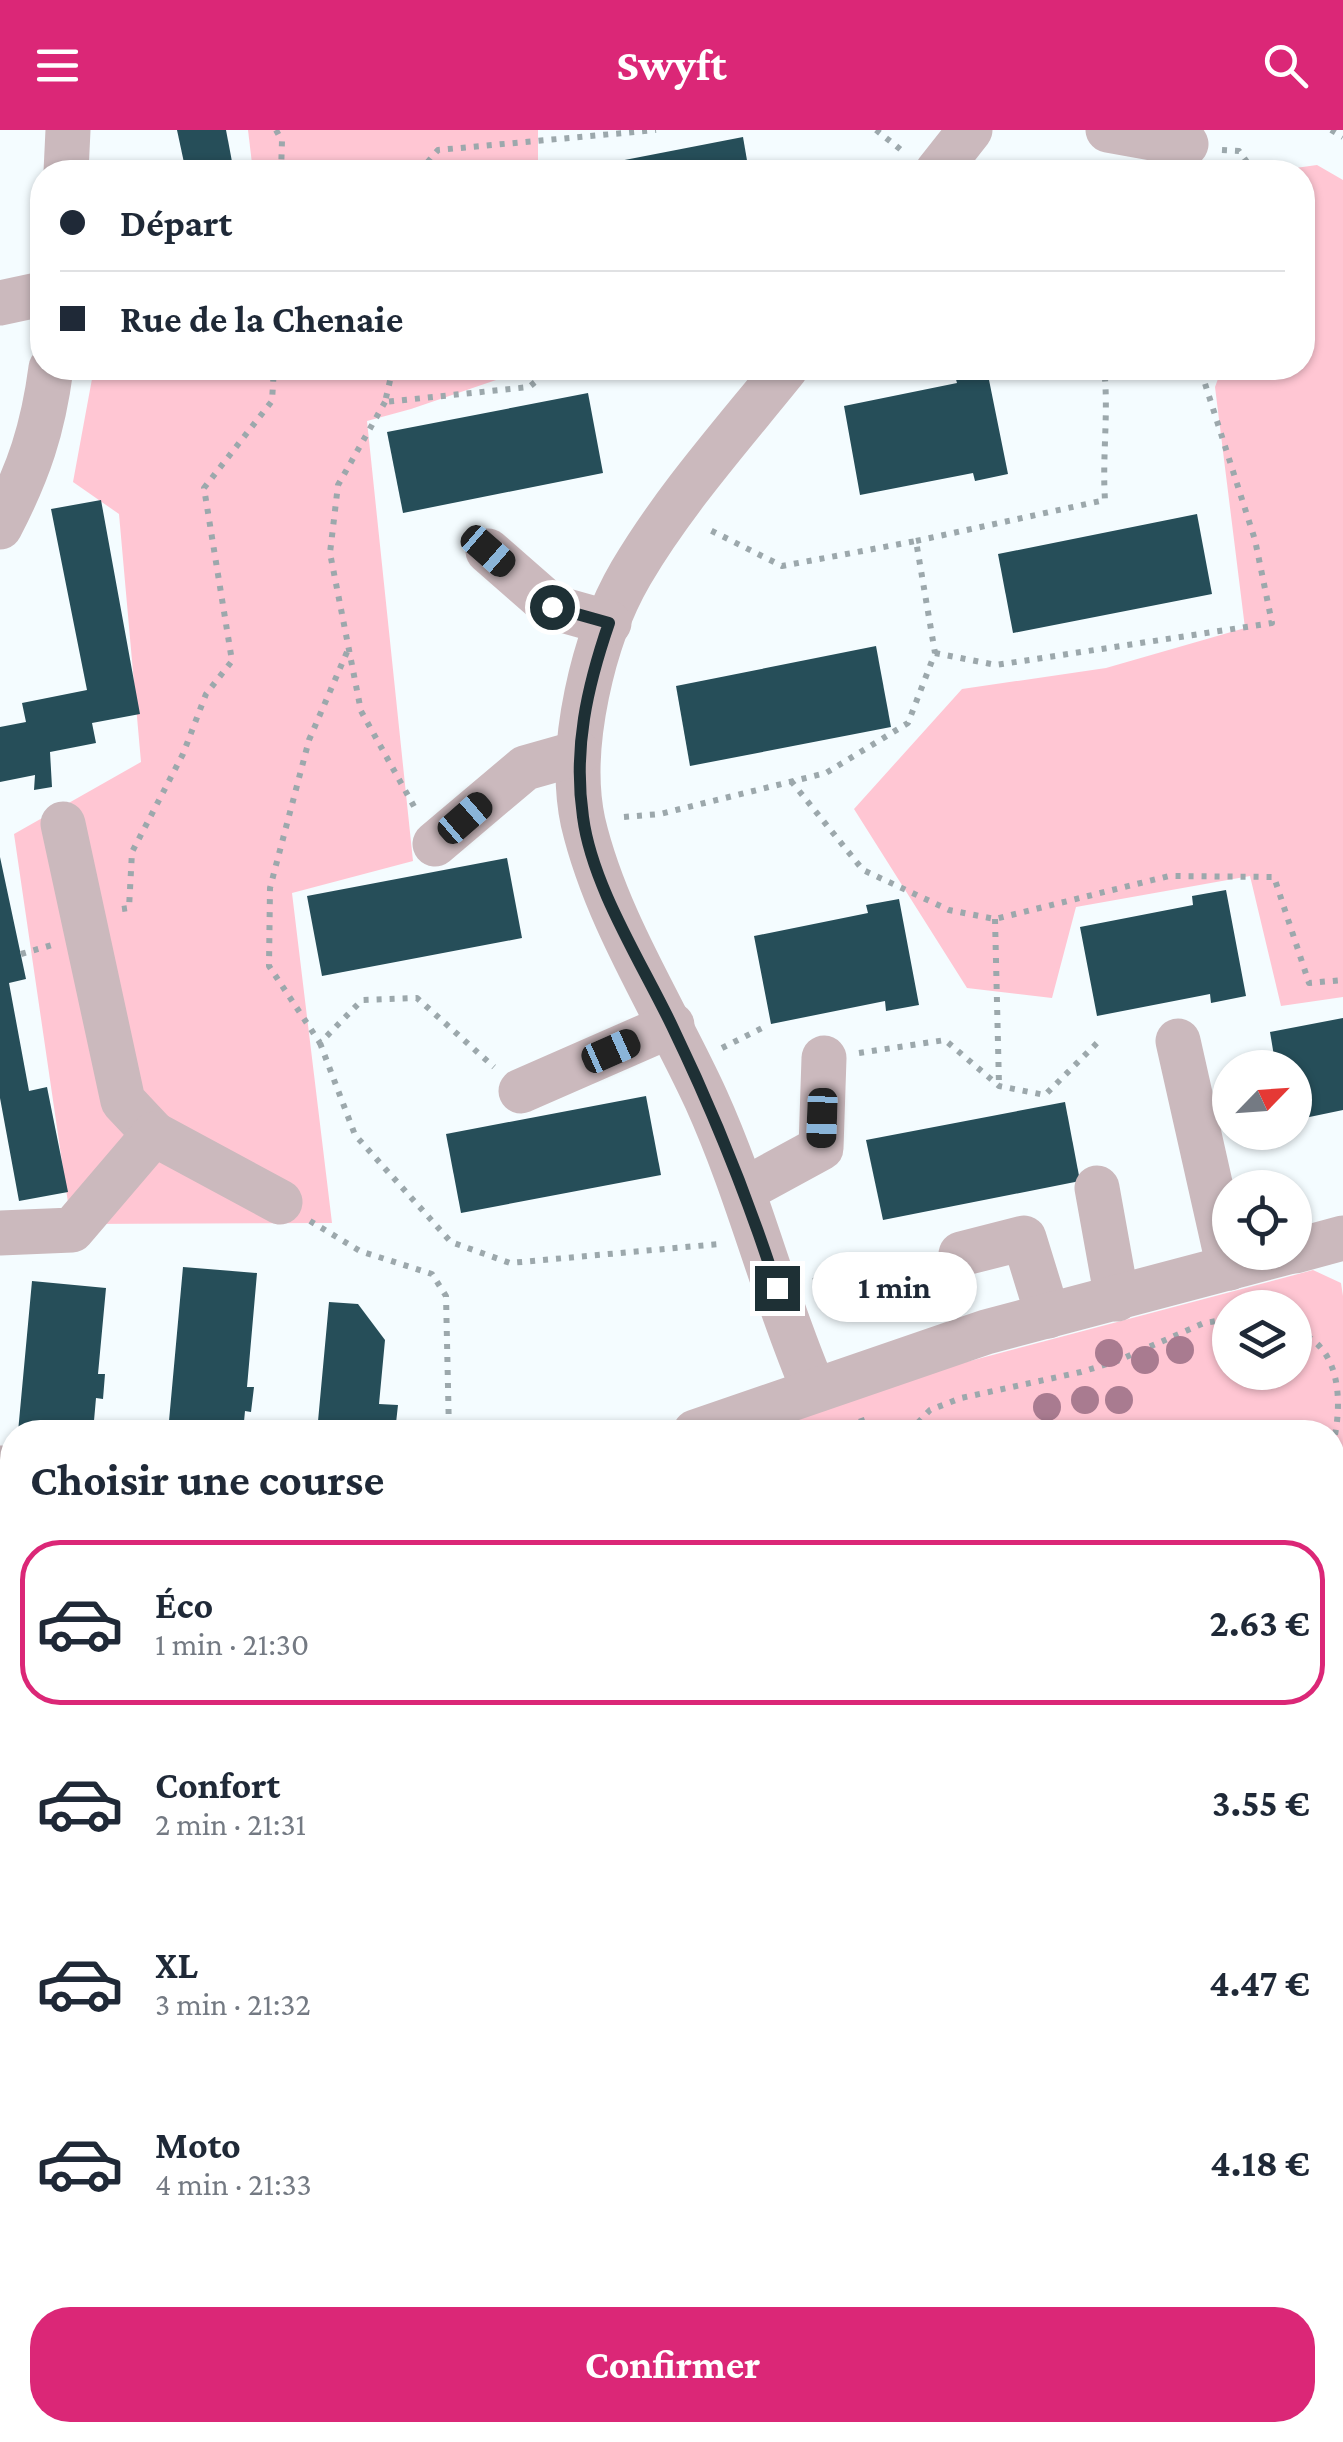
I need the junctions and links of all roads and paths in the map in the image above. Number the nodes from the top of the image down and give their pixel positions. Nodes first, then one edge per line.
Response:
1 (68, 130) edge
2 (280, 130) edge
3 (656, 130) edge
4 (970, 130) edge
5 (1108, 130) edge
6 (1186, 144) dead end
7 (67, 160) edge
8 (281, 160) edge
9 (429, 160) edge
10 (946, 160) edge
11 (30, 296) edge
12 (0, 302) edge
13 (49, 380) edge
14 (273, 380) edge
15 (390, 380) edge
16 (538, 380) edge
17 (769, 380) edge
18 (1106, 380) edge
19 (1204, 380) edge
20 (385, 402) junction
21 (674, 511) junction
22 (0, 526) edge
23 (916, 542) junction
24 (488, 551) dead end
25 (609, 623) junction
26 (347, 652) junction
27 (935, 652) junction
28 (578, 752) junction
29 (791, 781) junction
30 (583, 820) junction
31 (64, 824) dead end
32 (435, 844) joint
33 (84, 918) junction
34 (995, 920) junction
35 (1343, 980) edge
36 (672, 1025) junction
37 (1101, 1039) dead end
38 (1178, 1041) dead end
39 (320, 1044) junction
40 (824, 1058) joint
41 (1000, 1086) junction
42 (521, 1091) joint
43 (154, 1134) junction
44 (1097, 1188) dead end
45 (1212, 1189) edge
46 (744, 1190) junction
47 (280, 1202) joint
48 (0, 1233) edge
49 (1343, 1238) edge
50 (762, 1240) junction
51 (1312, 1247) edge
52 (960, 1254) joint
53 (1222, 1270) edge
54 (777, 1288) junction
55 (1117, 1298) junction
56 (1048, 1316) junction
57 (1212, 1322) edge
58 (1312, 1340) edge
59 (1342, 1385) edge
60 (814, 1390) junction
61 (450, 1420) edge
62 (729, 1420) edge
63 (920, 1420) edge
64 (1341, 1420) edge

1 - 7 street
2 - 8 path
3 - 9 path
4 - 10 street
5 - 6 street
11 - 12 street
13 - 22 street
14 - 33 path
15 - 20 path
16 - 20 path
17 - 21 street
18 - 23 path
19 - 27 path
20 - 26 path
21 - 23 path
21 - 25 street
23 - 27 path
24 - 25 street
25 - 28 street
26 - 32 path
26 - 39 path
27 - 29 path
28 - 30 street
28 - 32 street
29 - 30 path
29 - 34 path
30 - 36 street
31 - 33 street
33 - 43 street
34 - 35 path
34 - 41 path
36 - 42 street
36 - 46 street
37 - 41 path
38 - 45 street
39 - 42 path
39 - 50 path
40 - 41 path
40 - 46 street
43 - 47 street
43 - 48 street
44 - 55 street
46 - 50 street
47 - 61 path
49 - 51 street
50 - 54 street
52 - 54 path
52 - 56 street
53 - 55 street
54 - 60 street
55 - 56 street
56 - 60 street
57 - 63 path
58 - 59 path
59 - 64 path
60 - 62 street

